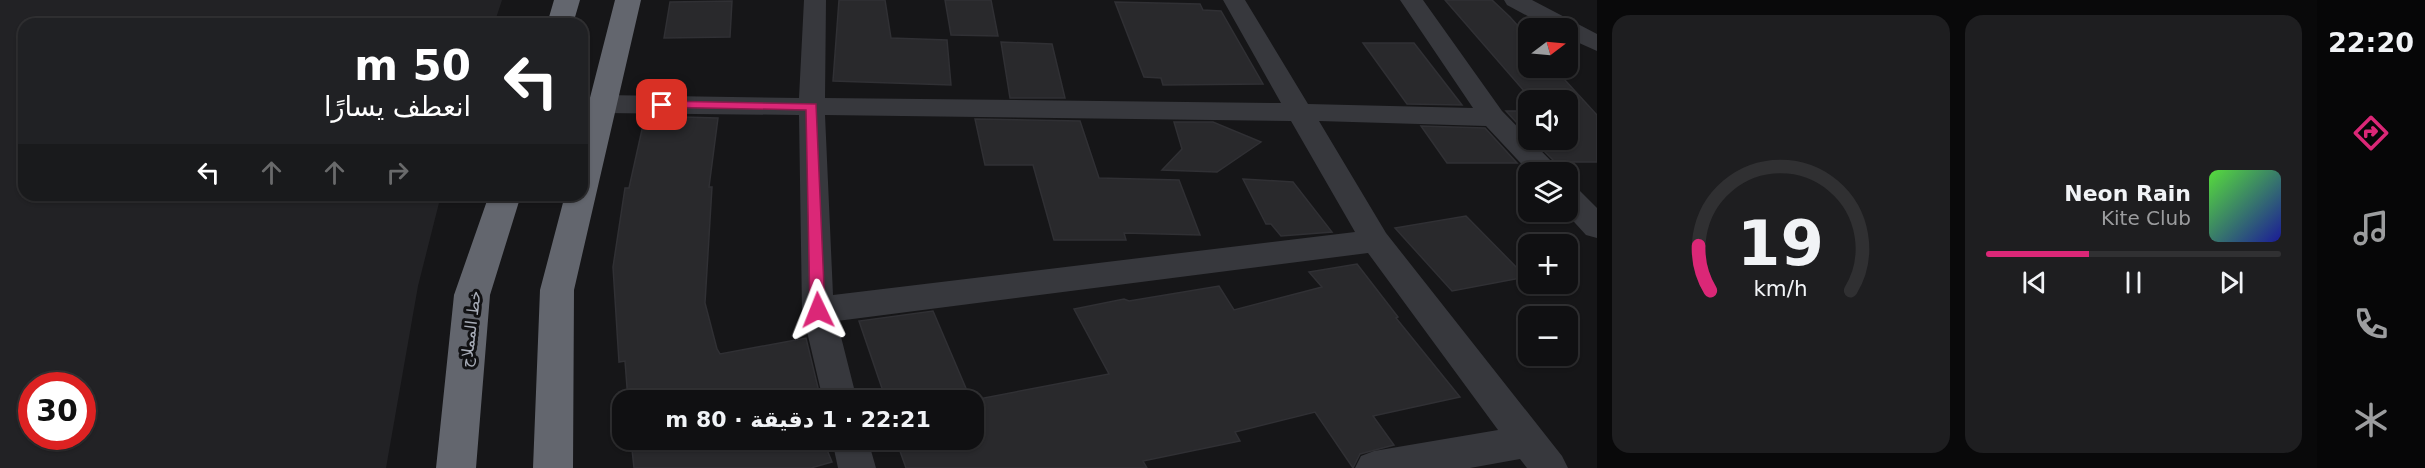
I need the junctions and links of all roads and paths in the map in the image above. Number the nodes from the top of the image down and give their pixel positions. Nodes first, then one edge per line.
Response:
1 (567, 0) edge
2 (628, 0) edge
3 (815, 0) edge
4 (1234, 0) edge
5 (1411, 0) edge
6 (1515, 0) edge
7 (562, 18) edge
8 (1547, 18) edge
9 (1578, 34) edge
10 (1597, 44) edge
11 (603, 104) junction
12 (812, 107) junction
13 (1297, 112) junction
14 (1493, 117) junction
15 (1536, 162) edge
16 (588, 165) edge
17 (503, 201) edge
18 (579, 201) edge
19 (1578, 207) edge
20 (1597, 227) edge
21 (1375, 241) junction
22 (818, 310) junction
23 (838, 390) edge
24 (853, 450) edge
25 (1539, 454) edge
26 (456, 468) edge
27 (553, 468) edge
28 (858, 468) edge
29 (1374, 468) edge

1 - 7 highway
2 - 11 highway
3 - 12 street
4 - 13 street
5 - 14 street
6 - 8 street
9 - 10 street
11 - 12 street
11 - 16 highway
12 - 13 street
12 - 22 street
13 - 14 street
13 - 21 street
14 - 15 street
17 - 26 highway, خط المملاح
18 - 27 highway
19 - 20 street
21 - 22 street
21 - 25 street
22 - 23 street
24 - 28 street
25 - 29 street

